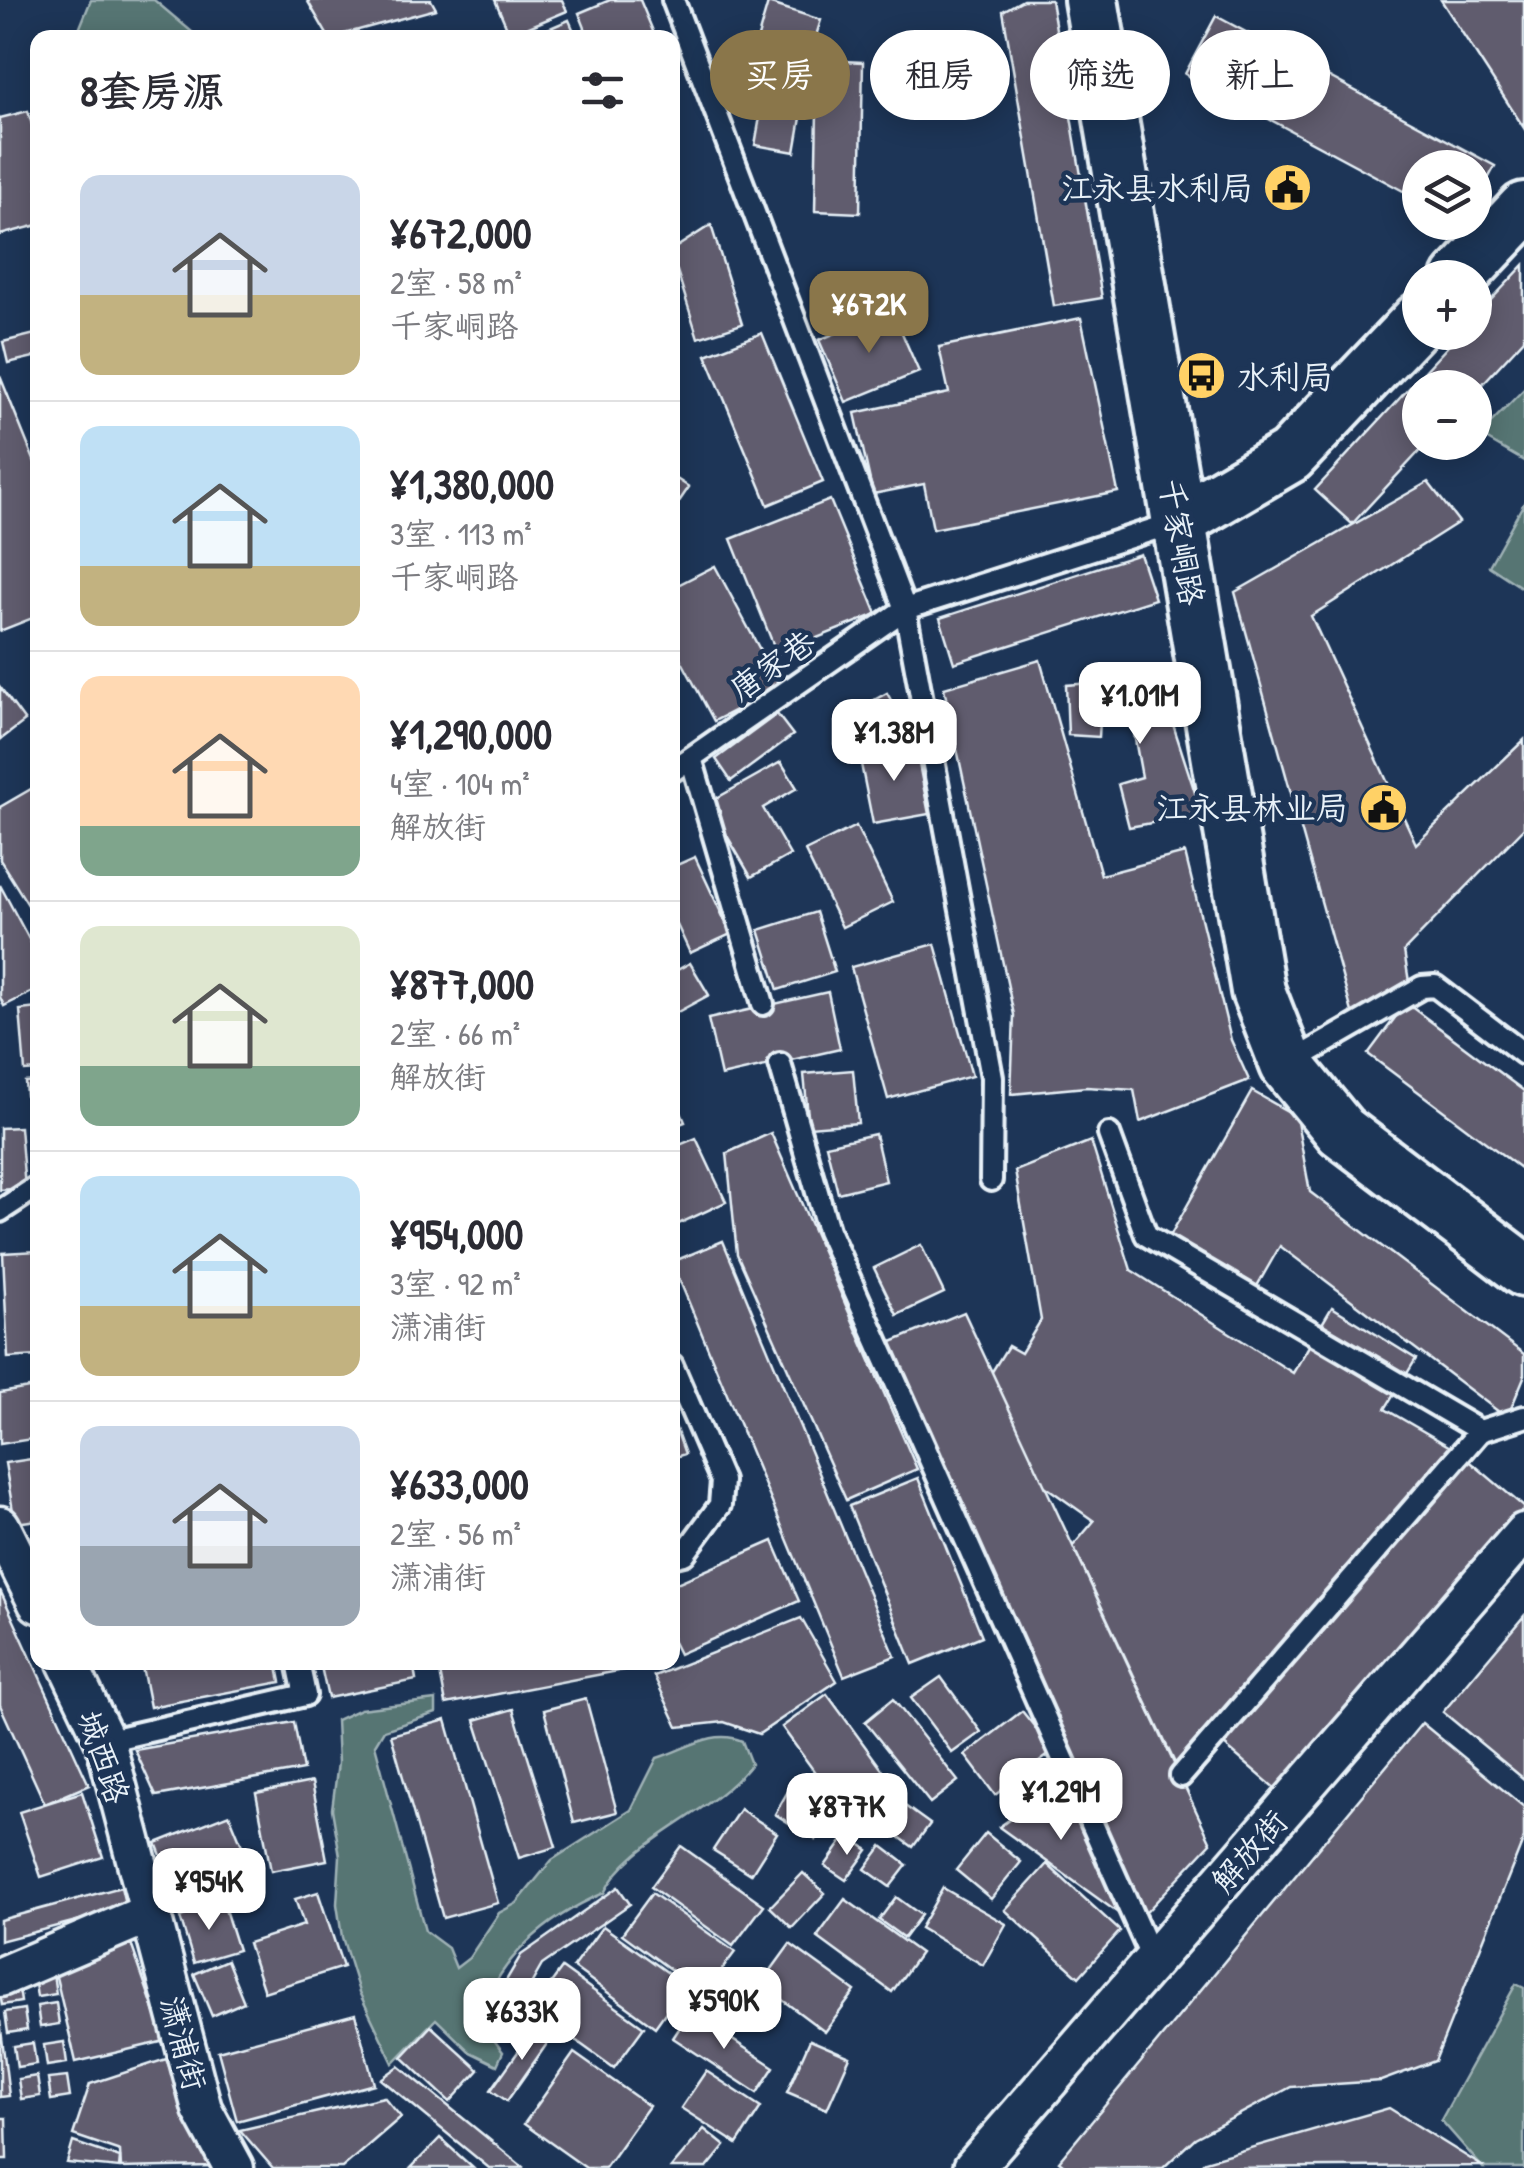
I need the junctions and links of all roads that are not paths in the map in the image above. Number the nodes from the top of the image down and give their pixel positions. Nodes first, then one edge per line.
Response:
1 (673, 0) edge
2 (1090, 0) edge
3 (1524, 209) edge
4 (1476, 260) edge
5 (1402, 338) edge
6 (1179, 522) junction
7 (905, 609) junction
8 (691, 758) junction
9 (680, 766) edge
10 (762, 1004) dead end
11 (1524, 1054) edge
12 (780, 1064) dead end
13 (1287, 1065) junction
14 (1109, 1134) dead end
15 (991, 1180) dead end
16 (30, 1191) edge
17 (0, 1211) edge
18 (1524, 1270) edge
19 (680, 1384) edge
20 (1524, 1417) edge
21 (1480, 1431) junction
22 (0, 1526) edge
23 (1524, 1533) edge
24 (680, 1555) edge
25 (30, 1586) edge
26 (71, 1670) edge
27 (300, 1670) edge
28 (105, 1741) junction
29 (1180, 1776) dead end
30 (150, 1913) junction
31 (1152, 1961) junction
32 (0, 1976) edge
33 (234, 2168) edge
34 (973, 2168) edge

1 - 7 lane
2 - 6 main road, 千家峒路
3 - 4 main road
5 - 6 main road
6 - 7 lane, 唐家巷
6 - 13 main road, 千家峒路
7 - 8 lane, 唐家巷
7 - 15 lane
8 - 9 lane, 唐家巷
8 - 10 lane
11 - 13 lane
12 - 31 lane
13 - 18 main road, 千家峒路
14 - 21 lane
16 - 17 lane
19 - 24 lane
20 - 21 lane
21 - 29 lane
22 - 25 street
23 - 31 street, 解放街
26 - 28 street, 城西路
27 - 28 lane
28 - 30 street, 城西路
30 - 32 street
30 - 33 street, 潇浦街
31 - 34 street, 解放街

